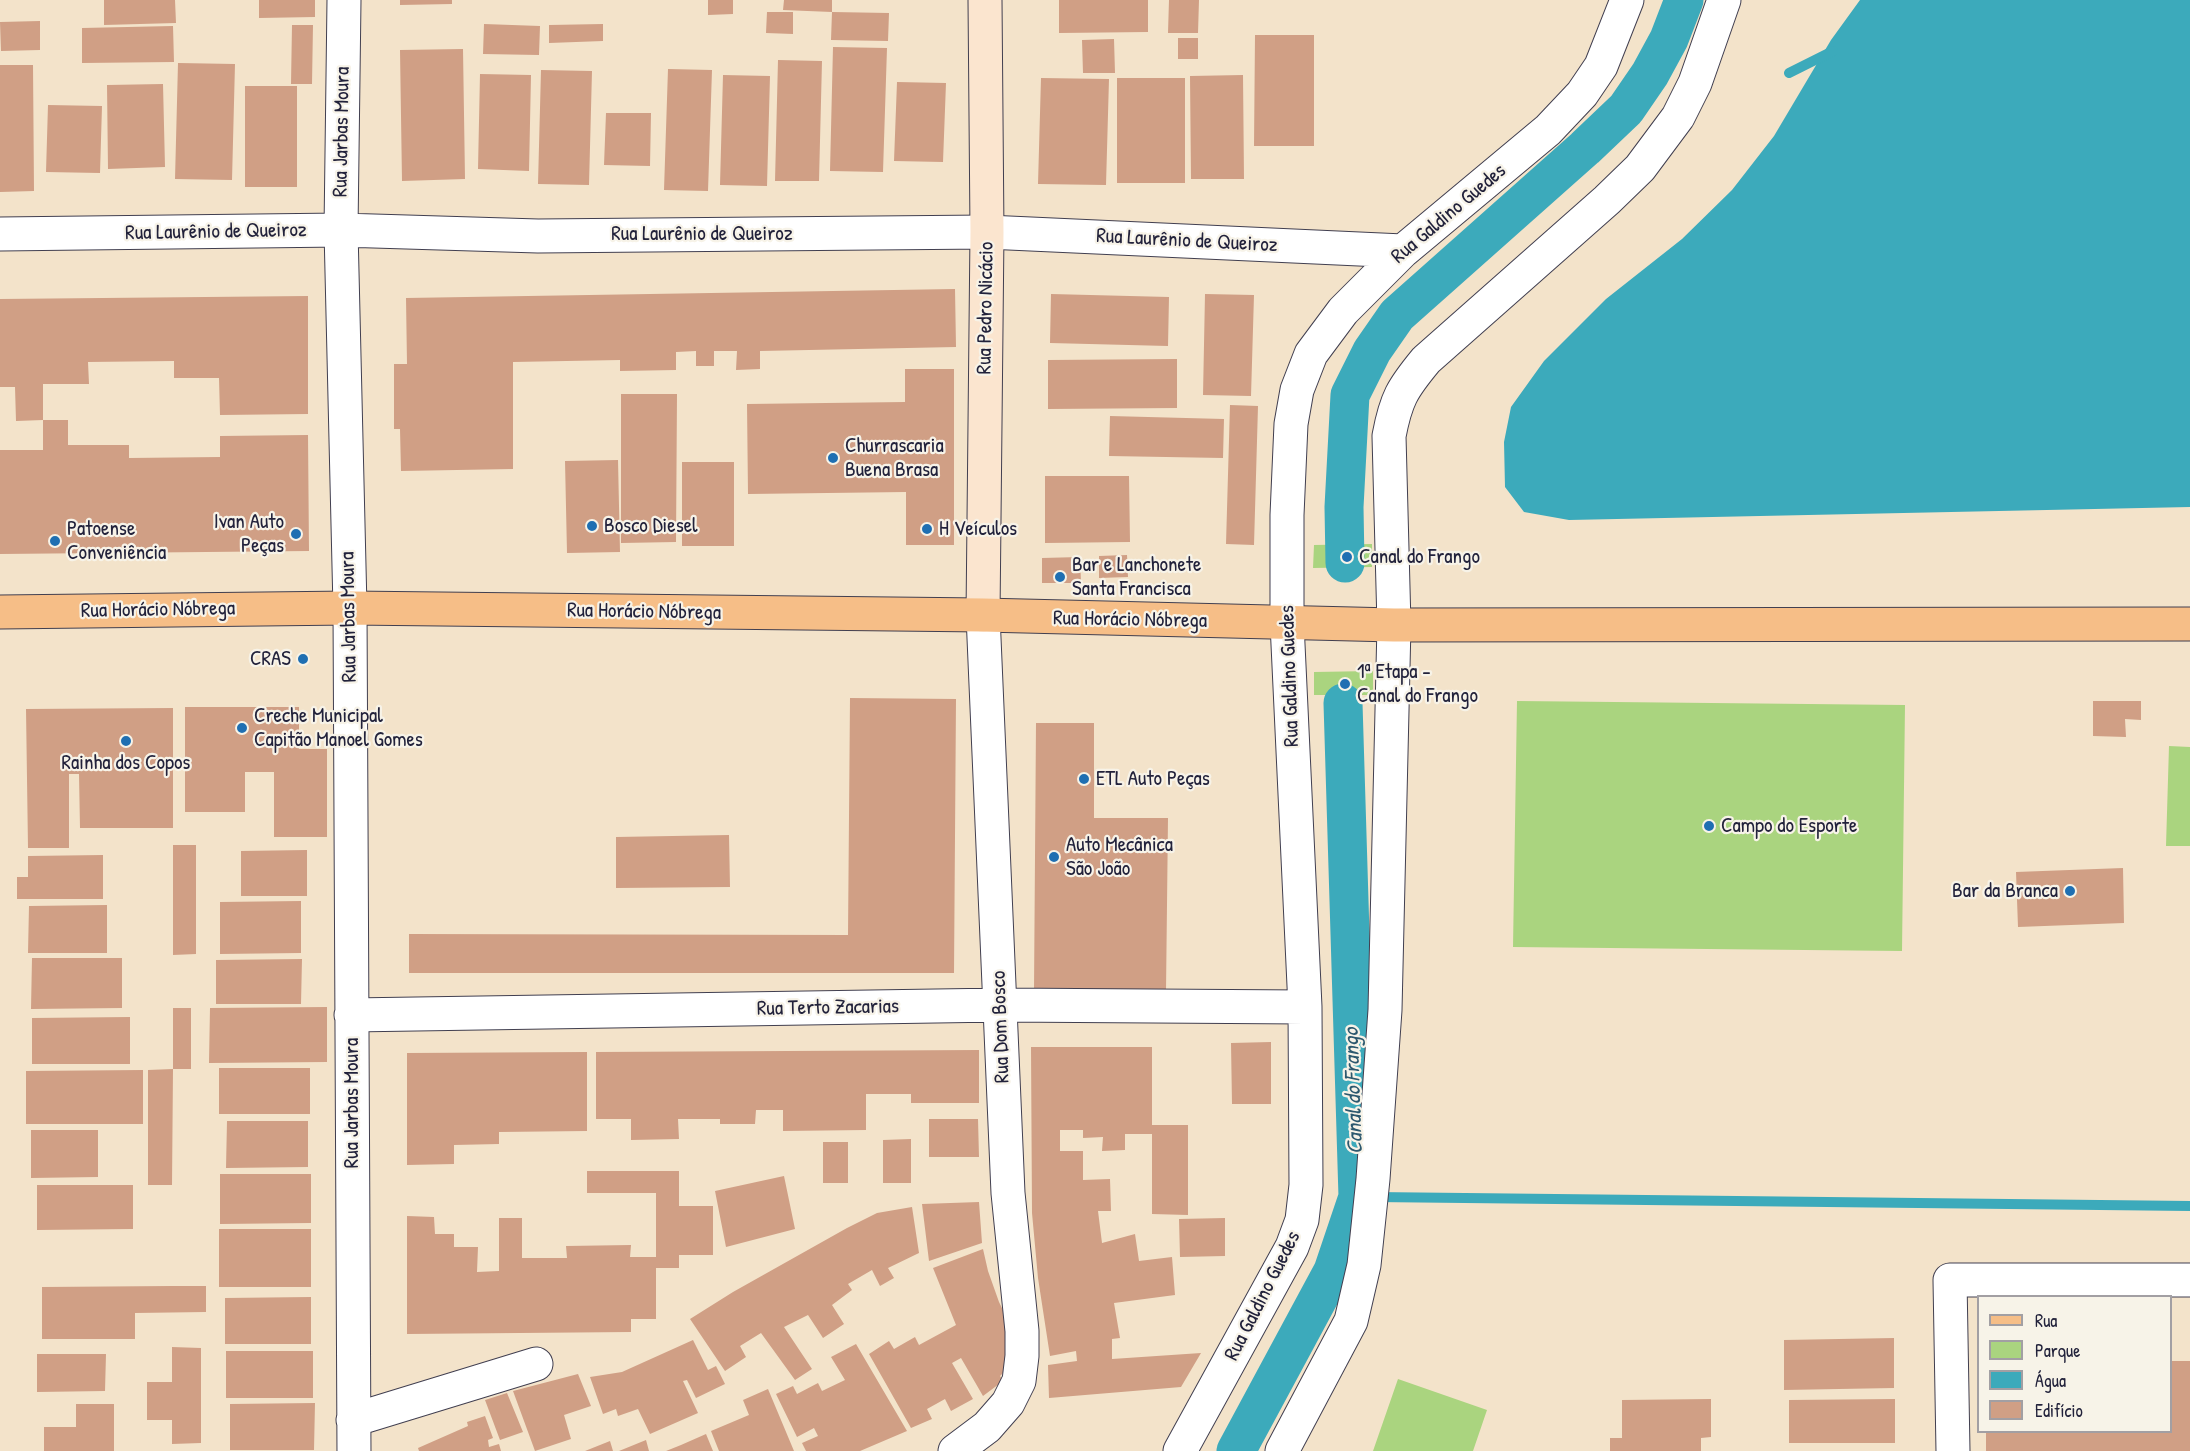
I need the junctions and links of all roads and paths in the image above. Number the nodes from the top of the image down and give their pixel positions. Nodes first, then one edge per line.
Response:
1 (344, 0) edge
2 (985, 0) edge
3 (1627, 0) edge
4 (1722, 7) edge
5 (341, 230) junction
6 (987, 232) junction
7 (0, 234) edge
8 (1403, 250) junction
9 (350, 608) junction
10 (0, 612) edge
11 (983, 615) junction
12 (1287, 623) junction
13 (2190, 624) edge
14 (1394, 625) junction
15 (1001, 1005) junction
16 (1305, 1007) junction
17 (351, 1015) junction
18 (2190, 1280) edge
19 (536, 1364) dead end
20 (353, 1436) edge
21 (955, 1451) edge
22 (1180, 1451) edge
23 (1282, 1451) edge
24 (1953, 1451) edge

1 - 5 street, Rua Jarbas Moura
2 - 6 main road, Rua Pedro Nicácio
3 - 8 street, Rua Galdino Guedes
4 - 14 street
5 - 6 street, Rua Laurênio de Queiroz
5 - 7 street, Rua Laurênio de Queiroz
5 - 9 street, Rua Jarbas Moura
6 - 8 street, Rua Laurênio de Queiroz
6 - 11 main road, Rua Pedro Nicácio
8 - 12 street, Rua Galdino Guedes
9 - 10 main road, Rua Horácio Nóbrega
9 - 11 main road, Rua Horácio Nóbrega
9 - 17 street, Rua Jarbas Moura
11 - 12 main road, Rua Horácio Nóbrega
11 - 15 street, Rua Dom Bosco
12 - 14 main road, Rua Horácio Nóbrega
12 - 16 street, Rua Galdino Guedes
13 - 14 main road, Rua Horácio Nóbrega
14 - 23 street
15 - 16 street, Rua Terto Zacarias
15 - 17 street, Rua Terto Zacarias
15 - 21 street, Rua Dom Bosco
16 - 22 street, Rua Galdino Guedes
17 - 20 street, Rua Jarbas Moura
18 - 24 street
19 - 20 street

